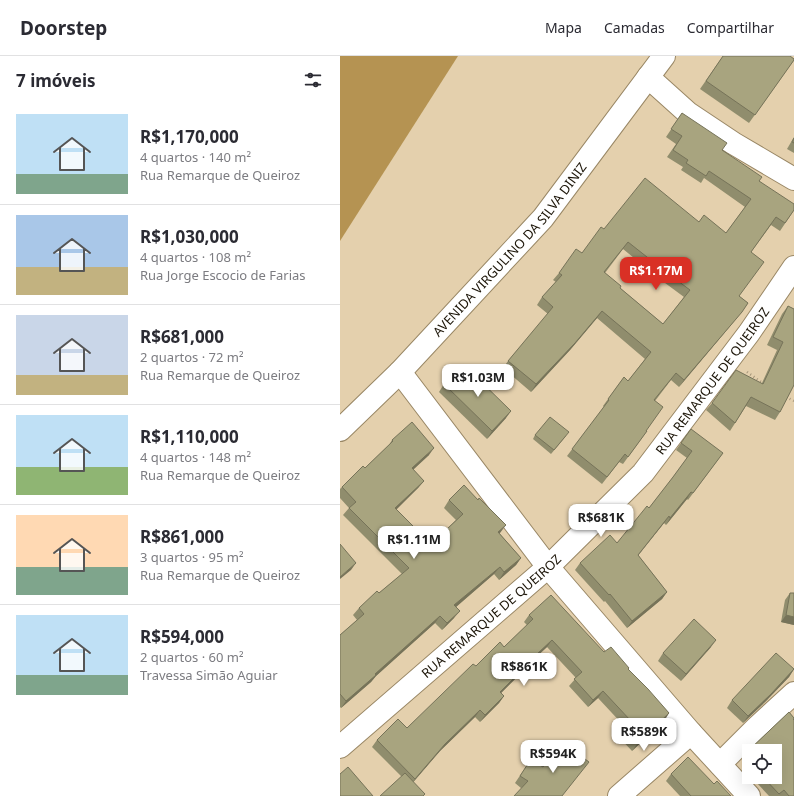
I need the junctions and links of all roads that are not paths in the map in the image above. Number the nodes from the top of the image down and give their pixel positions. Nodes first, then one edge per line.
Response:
1 (664, 56) edge
2 (648, 77) junction
3 (794, 179) edge
4 (794, 267) edge
5 (400, 372) junction
6 (340, 430) edge
7 (548, 567) junction
8 (794, 693) edge
9 (691, 733) junction
10 (340, 748) edge
11 (720, 764) junction
12 (619, 796) edge
13 (749, 796) edge

1 - 2 street, AVENIDA VIRGULINO DA SILVA DINIZ
2 - 3 street
2 - 5 street, AVENIDA VIRGULINO DA SILVA DINIZ
4 - 7 street, RUA REMARQUE DE QUEIROZ
5 - 6 street, AVENIDA VIRGULINO DA SILVA DINIZ
5 - 7 street
7 - 9 street
7 - 10 street, RUA REMARQUE DE QUEIROZ
8 - 11 street
9 - 11 street
9 - 12 street
11 - 13 street

